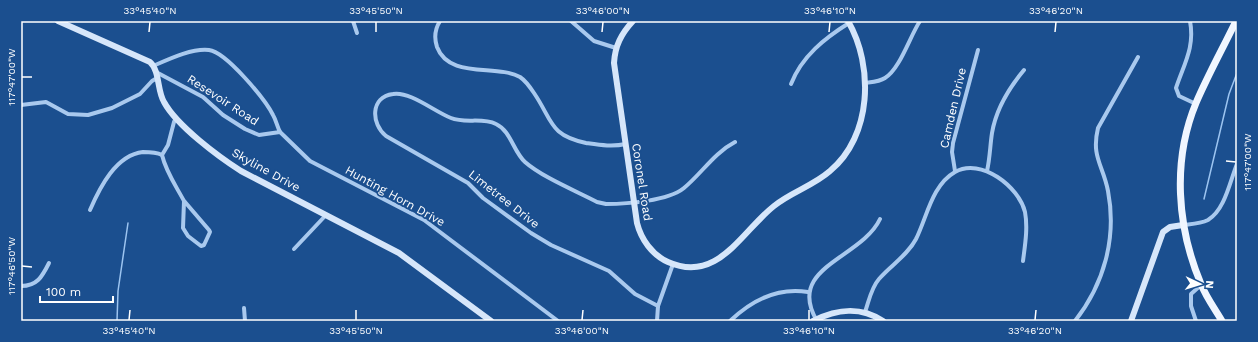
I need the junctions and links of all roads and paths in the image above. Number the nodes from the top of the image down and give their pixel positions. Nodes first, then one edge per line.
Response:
1 (58, 21) edge
2 (353, 21) edge
3 (440, 21) edge
4 (570, 21) edge
5 (633, 21) edge
6 (920, 21) edge
7 (1190, 21) edge
8 (1236, 21) edge
9 (848, 22) edge
10 (357, 33) dead end
11 (616, 48) junction
12 (978, 50) dead end
13 (1138, 58) dead end
14 (154, 69) junction
15 (1024, 70) dead end
16 (157, 78) junction
17 (864, 83) junction
18 (791, 84) dead end
19 (1196, 104) junction
20 (21, 105) edge
21 (176, 118) junction
22 (280, 132) junction
23 (734, 142) dead end
24 (626, 144) junction
25 (162, 155) junction
26 (1237, 164) edge
27 (986, 170) junction
28 (955, 171) junction
29 (184, 201) junction
30 (634, 202) junction
31 (90, 210) dead end
32 (326, 215) junction
33 (880, 219) dead end
34 (1183, 225) junction
35 (294, 249) dead end
36 (1023, 260) dead end
37 (49, 264) dead end
38 (673, 264) junction
39 (1201, 285) junction
40 (21, 286) edge
41 (808, 292) junction
42 (658, 306) junction
43 (244, 308) dead end
44 (865, 312) junction
45 (244, 321) edge
46 (491, 321) edge
47 (558, 321) edge
48 (657, 321) edge
49 (730, 321) edge
50 (815, 321) edge
51 (883, 321) edge
52 (1075, 321) edge
53 (1130, 321) edge
54 (1196, 321) edge
55 (1222, 321) edge

1 - 14 street
2 - 10 street
3 - 24 street
4 - 11 street
5 - 11 street, Coronel Road
6 - 17 street
7 - 19 street
8 - 19 main road
9 - 17 street, Coronel Road
9 - 18 street
11 - 24 street, Coronel Road
12 - 28 street, Camden Drive
13 - 52 street
14 - 16 street, Skyline Drive
14 - 22 street, Resevoir Road
14 - 22 street, Resevoir Road
15 - 27 street
16 - 20 street
16 - 21 street, Skyline Drive
17 - 38 street, Coronel Road
19 - 34 main road
21 - 25 street
21 - 32 street, Skyline Drive
22 - 47 street, Hunting Horn Drive
23 - 30 street
24 - 30 street, Coronel Road
25 - 29 street
25 - 31 street
26 - 34 street
27 - 28 street
27 - 36 street
28 - 44 street
29 - 29 street
30 - 38 street, Coronel Road
30 - 42 street, Limetree Drive
32 - 35 street
32 - 46 street, Skyline Drive
33 - 41 street
34 - 39 main road
34 - 53 street
37 - 40 street
38 - 42 street
39 - 54 street
39 - 55 main road
41 - 49 street
41 - 50 street
42 - 48 street
43 - 45 street
44 - 50 street
44 - 51 street

